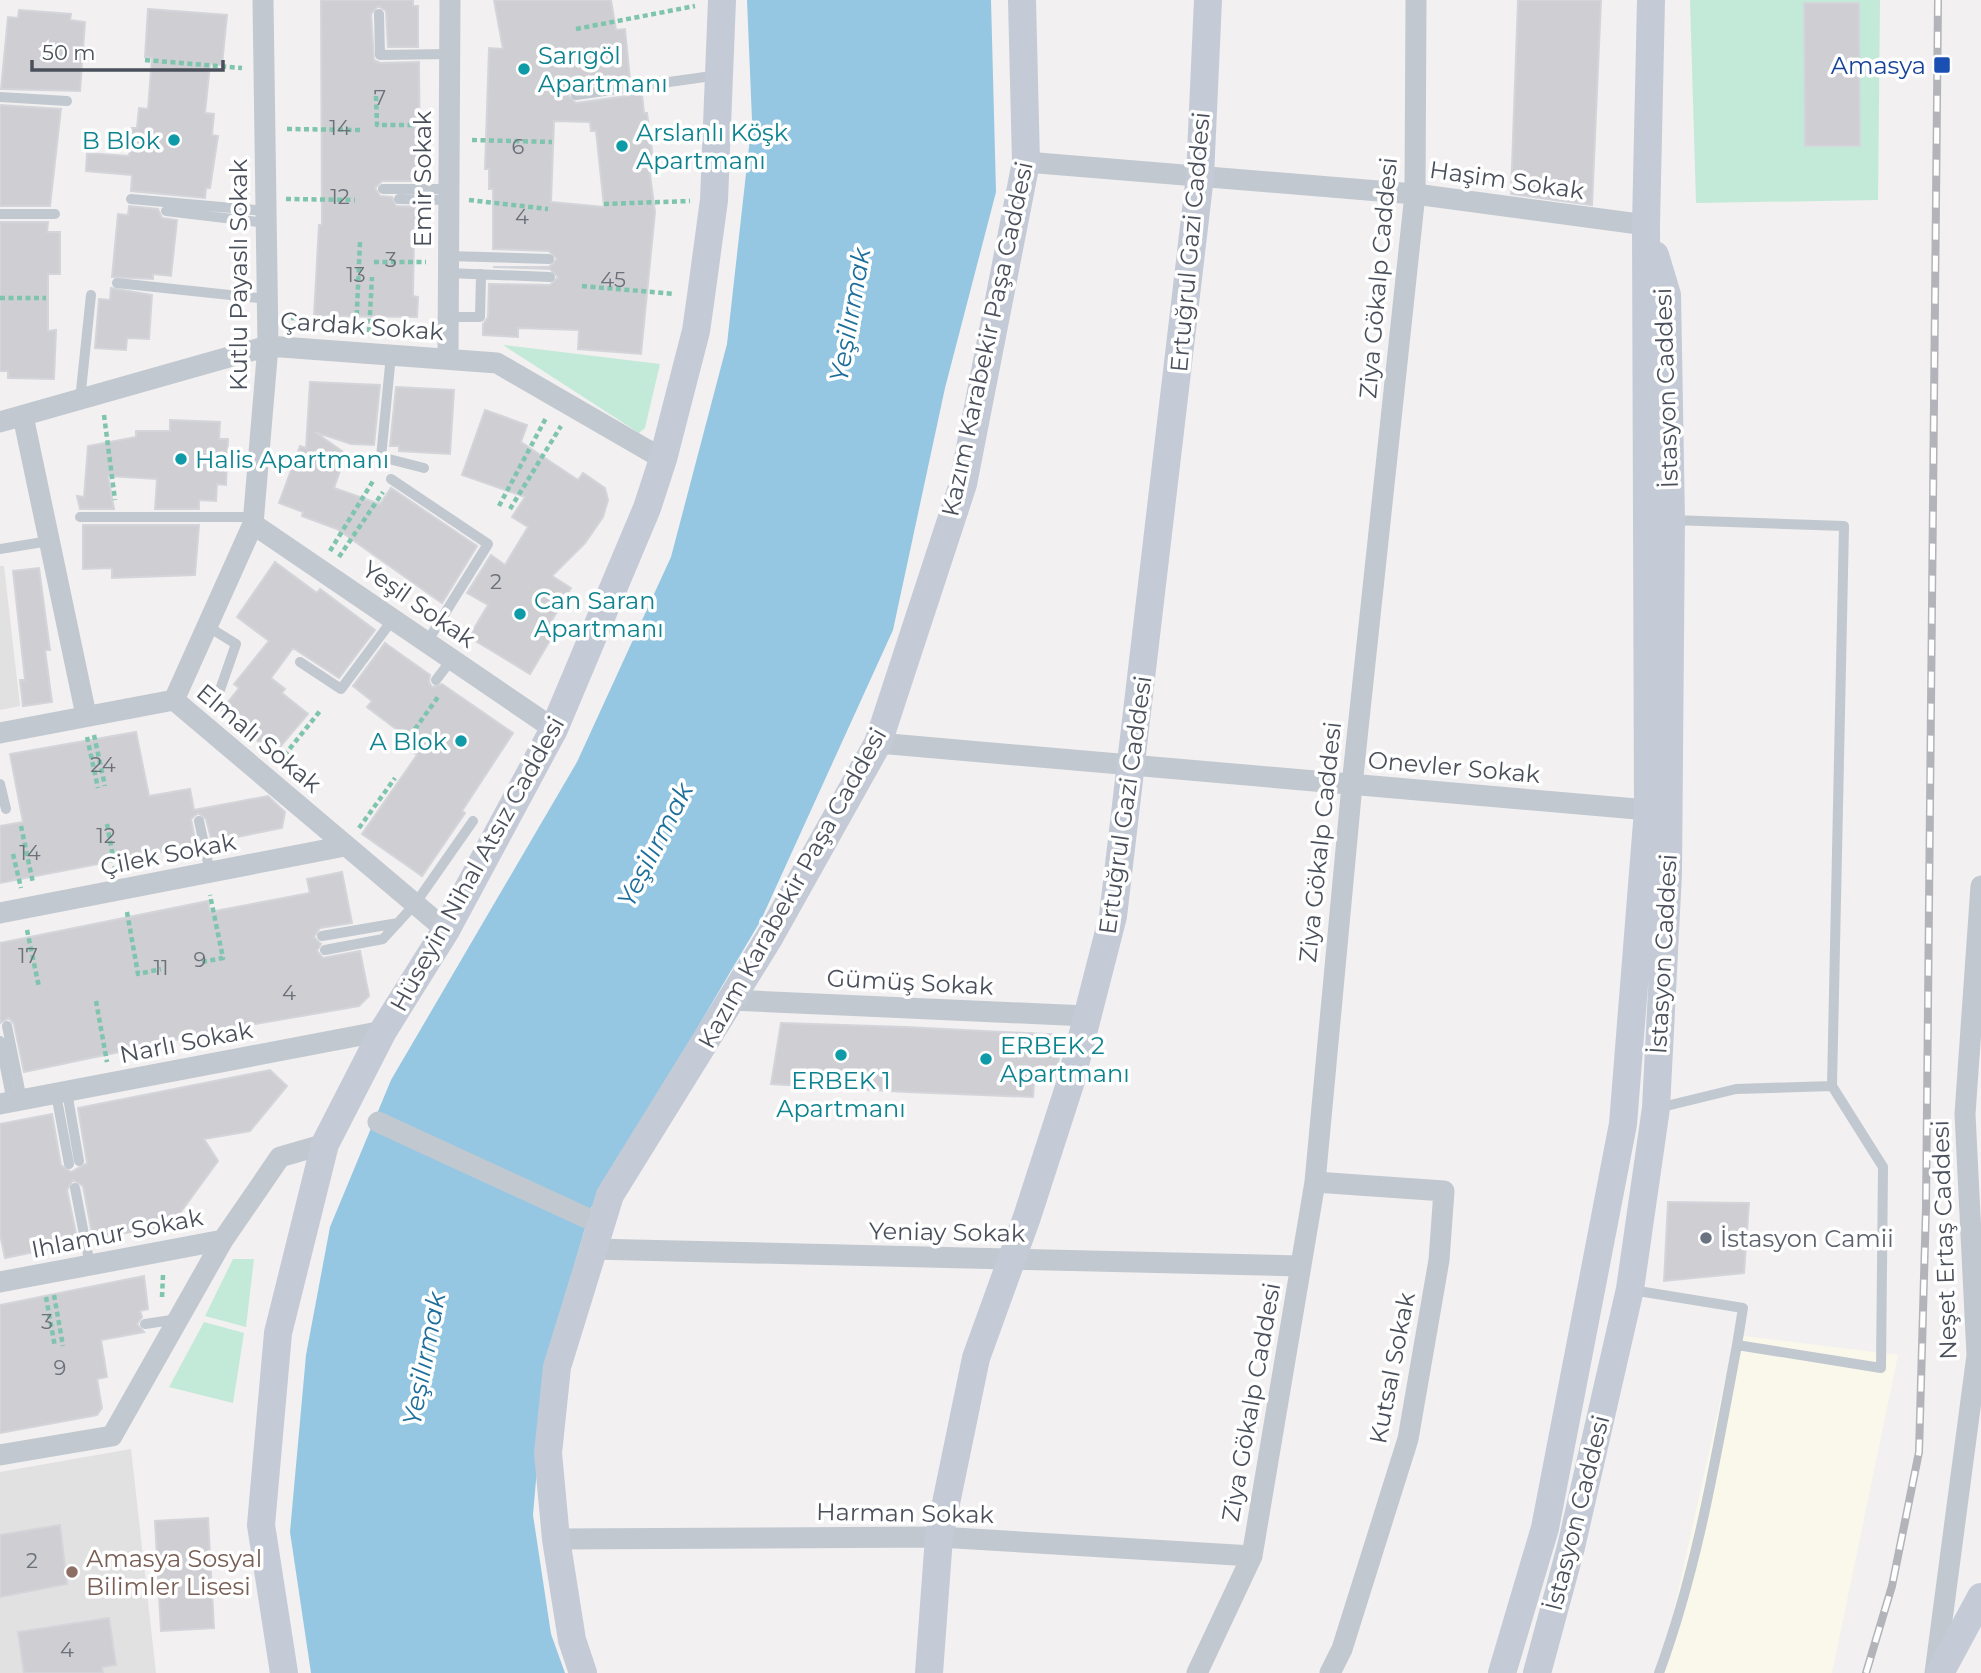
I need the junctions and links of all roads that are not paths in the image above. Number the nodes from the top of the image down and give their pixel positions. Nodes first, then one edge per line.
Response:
1 (263, 0) edge
2 (450, 0) edge
3 (1023, 0) edge
4 (1208, 0) edge
5 (1416, 0) edge
6 (1651, 0) edge
7 (708, 1) edge
8 (379, 14) dead end
9 (449, 54) junction
10 (720, 65) junction
11 (576, 95) dead end
12 (0, 97) edge
13 (67, 101) dead end
14 (1026, 162) junction
15 (1200, 176) junction
16 (383, 189) dead end
17 (1415, 194) junction
18 (448, 196) junction
19 (131, 199) dead end
20 (399, 200) dead end
21 (166, 211) dead end
22 (266, 211) junction
23 (0, 214) edge
24 (55, 214) dead end
25 (1646, 225) junction
26 (549, 259) dead end
27 (448, 263) junction
28 (481, 274) junction
29 (550, 277) dead end
30 (117, 282) dead end
31 (91, 295) dead end
32 (268, 308) junction
33 (448, 317) junction
34 (268, 346) junction
35 (391, 355) junction
36 (448, 359) junction
37 (80, 400) junction
38 (23, 416) junction
39 (0, 422) edge
40 (663, 459) junction
41 (424, 468) dead end
42 (391, 479) road end
43 (80, 517) dead end
44 (1659, 520) junction
45 (253, 521) junction
46 (49, 541) junction
47 (0, 550) edge
48 (393, 619) junction
49 (207, 626) junction
50 (427, 642) junction
51 (300, 662) dead end
52 (457, 662) junction
53 (436, 680) dead end
54 (174, 700) junction
55 (214, 707) dead end
56 (86, 715) junction
57 (554, 729) junction
58 (0, 733) edge
59 (878, 743) junction
60 (1133, 765) junction
61 (0, 784) edge
62 (1352, 785) junction
63 (6, 809) dead end
64 (1648, 810) junction
65 (199, 821) dead end
66 (473, 821) dead end
67 (345, 846) junction
68 (207, 873) junction
69 (1981, 886) edge
70 (415, 904) junction
71 (0, 913) edge
72 (398, 923) junction
73 (446, 930) junction
74 (322, 936) dead end
75 (325, 950) dead end
76 (731, 1000) junction
77 (1087, 1016) junction
78 (7, 1026) dead end
79 (383, 1031) junction
80 (0, 1041) edge
81 (1832, 1086) junction
82 (61, 1093) junction
83 (11, 1102) edge
84 (1656, 1108) junction
85 (379, 1122) dead end
86 (325, 1144) junction
87 (74, 1162) dead end
88 (1315, 1182) junction
89 (75, 1188) dead end
90 (597, 1237) junction
91 (223, 1240) junction
92 (1010, 1259) junction
93 (90, 1265) junction
94 (1301, 1266) junction
95 (0, 1282) edge
96 (1630, 1289) junction
97 (178, 1319) junction
98 (148, 1324) road end
99 (1737, 1345) junction
100 (0, 1455) edge
101 (939, 1538) junction
102 (556, 1539) junction
103 (1252, 1556) junction
104 (1981, 1597) edge
105 (284, 1673) edge
106 (583, 1673) edge
107 (929, 1673) edge
108 (1197, 1673) edge
109 (1330, 1673) edge
110 (1502, 1673) edge
111 (1537, 1673) edge
112 (1659, 1673) edge
113 (1935, 1673) edge
114 (1940, 1673) edge

1 - 22 street, Kutlu Payaslı Sokak
2 - 9 street, Emir Sokak
3 - 14 street, Kazım Karabekir Paşa Caddesi
4 - 15 street, Ertuğrul Gazi Caddesi
5 - 17 street, Ziya Gökalp Caddesi
6 - 25 street, İstasyon Caddesi
7 - 10 street, Hüseyin Nihal Atsız Caddesi
8 - 9 lane
9 - 18 street, Emir Sokak
10 - 11 lane
10 - 40 street, Hüseyin Nihal Atsız Caddesi
12 - 13 lane
14 - 15 street, Haşim Sokak
14 - 59 street, Kazım Karabekir Paşa Caddesi
15 - 17 street, Haşim Sokak
15 - 60 street, Ertuğrul Gazi Caddesi
16 - 18 lane
17 - 25 street, Haşim Sokak
17 - 62 street, Ziya Gökalp Caddesi
18 - 20 lane
18 - 27 street, Emir Sokak
19 - 22 lane
21 - 22 lane
22 - 32 street, Kutlu Payaslı Sokak
23 - 24 lane
25 - 44 street, İstasyon Caddesi
26 - 27 lane
27 - 28 lane
27 - 33 street, Emir Sokak
28 - 29 lane
28 - 33 lane
30 - 32 lane
31 - 37 lane
32 - 34 street, Kutlu Payaslı Sokak
33 - 36 street, Emir Sokak
34 - 35 street, Çardak Sokak
34 - 37 street, Çardak Sokak
34 - 45 street, Kutlu Payaslı Sokak
35 - 36 street, Çardak Sokak
35 - 41 lane
36 - 40 street, Çardak Sokak
37 - 38 street, Çardak Sokak
38 - 39 street, Çardak Sokak
38 - 46 street
40 - 57 street, Hüseyin Nihal Atsız Caddesi
42 - 50 lane
43 - 45 lane
44 - 64 street, İstasyon Caddesi
44 - 81 lane
44 - 84 street, İstasyon Caddesi
45 - 48 street, Yeşil Sokak
45 - 49 street, Kutlu Payaslı Sokak
46 - 47 lane
46 - 56 street
48 - 50 street, Yeşil Sokak
48 - 51 lane
49 - 54 street, Kutlu Payaslı Sokak
49 - 55 lane
50 - 52 street, Yeşil Sokak
52 - 53 lane
52 - 57 street, Yeşil Sokak
54 - 56 street, Elmalı Sokak
54 - 67 street, Elmalı Sokak
56 - 58 street, Elmalı Sokak
57 - 73 street, Hüseyin Nihal Atsız Caddesi
59 - 60 street, Onevler Sokak
59 - 76 street, Kazım Karabekir Paşa Caddesi
60 - 62 street, Onevler Sokak
60 - 77 street, Ertuğrul Gazi Caddesi
61 - 63 lane
62 - 64 street, Onevler Sokak
62 - 88 street, Ziya Gökalp Caddesi
64 - 110 street, İstasyon Caddesi
65 - 68 lane
66 - 70 lane
67 - 68 street, Çilek Sokak
67 - 70 street, Elmalı Sokak
68 - 71 street, Çilek Sokak
69 - 113 street, Neşet Ertaş Caddesi
70 - 72 lane
70 - 73 street, Elmalı Sokak
72 - 74 lane
72 - 75 lane
73 - 79 street, Hüseyin Nihal Atsız Caddesi
76 - 77 street, Gümüş Sokak
76 - 90 street, Kazım Karabekir Paşa Caddesi
77 - 92 street, Ertuğrul Gazi Caddesi
78 - 83 lane
79 - 82 street, Narlı Sokak
79 - 86 street, Hüseyin Nihal Atsız Caddesi
80 - 83 lane
81 - 84 lane
81 - 99 lane
82 - 83 street, Narlı Sokak
82 - 87 lane
84 - 96 street, İstasyon Caddesi
85 - 90 street
86 - 91 street, Ihlamur Sokak
86 - 105 street, Hüseyin Nihal Atsız Caddesi
88 - 94 street, Ziya Gökalp Caddesi
88 - 109 street, Kutsal Sokak
89 - 93 lane
90 - 92 street, Yeniay Sokak
90 - 102 street, Kazım Karabekir Paşa Caddesi
91 - 93 street, Ihlamur Sokak
91 - 97 street
92 - 94 street, Yeniay Sokak
92 - 101 street, Ertuğrul Gazi Caddesi
93 - 95 street, Ihlamur Sokak
94 - 103 street, Ziya Gökalp Caddesi
96 - 99 lane
96 - 111 street, İstasyon Caddesi
97 - 98 lane
97 - 100 street
99 - 112 lane
101 - 102 street, Harman Sokak
101 - 103 street, Harman Sokak
101 - 107 street, Ertuğrul Gazi Caddesi
102 - 106 street, Kazım Karabekir Paşa Caddesi
103 - 108 street, Ziya Gökalp Caddesi
104 - 114 street

